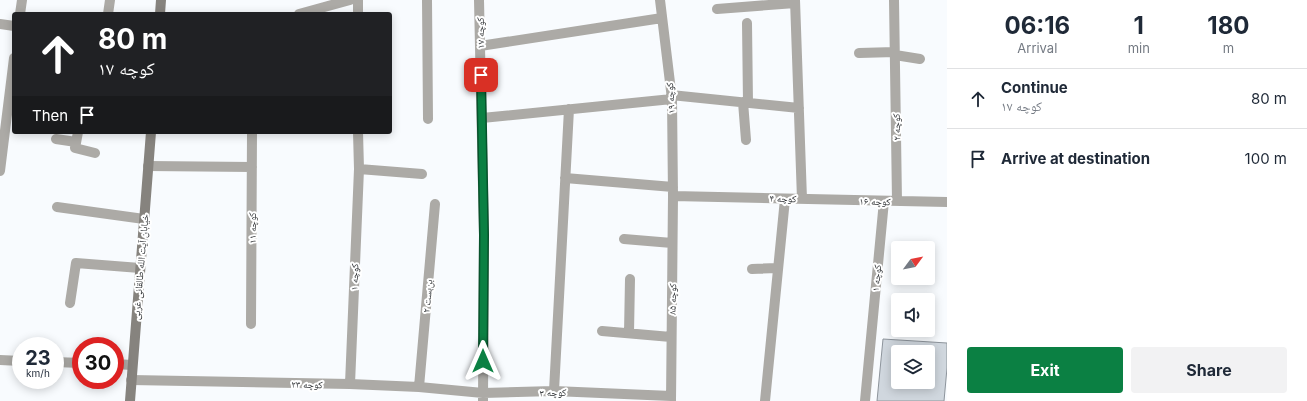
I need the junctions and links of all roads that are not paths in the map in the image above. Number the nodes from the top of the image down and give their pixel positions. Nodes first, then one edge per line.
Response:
1 (22, 0) edge
2 (110, 0) edge
3 (161, 0) edge
4 (350, 0) edge
5 (358, 0) edge
6 (427, 0) edge
7 (479, 0) edge
8 (660, 0) edge
9 (894, 0) edge
10 (795, 2) edge
11 (717, 9) dead end
12 (20, 12) edge
13 (108, 12) edge
14 (160, 12) edge
15 (306, 12) edge
16 (358, 12) edge
17 (662, 18) junction
18 (747, 23) dead end
19 (0, 24) edge
20 (12, 26) edge
21 (480, 46) junction
22 (859, 53) dead end
23 (895, 54) junction
24 (920, 59) dead end
25 (12, 72) edge
26 (671, 97) junction
27 (746, 103) junction
28 (7, 108) edge
29 (799, 108) junction
30 (569, 109) junction
31 (482, 118) junction
32 (428, 119) dead end
33 (151, 134) edge
34 (252, 134) edge
35 (358, 134) edge
36 (56, 139) dead end
37 (746, 140) dead end
38 (76, 141) edge
39 (95, 153) dead end
40 (148, 166) junction
41 (252, 167) junction
42 (359, 169) junction
43 (0, 171) edge
44 (422, 174) dead end
45 (565, 178) junction
46 (673, 192) junction
47 (785, 199) junction
48 (802, 199) junction
49 (884, 201) junction
50 (897, 201) junction
51 (947, 202) edge
52 (435, 204) dead end
53 (57, 207) dead end
54 (144, 219) junction
55 (624, 239) dead end
56 (672, 243) junction
57 (140, 268) junction
58 (778, 268) junction
59 (752, 269) dead end
60 (630, 279) dead end
61 (70, 303) dead end
62 (251, 324) dead end
63 (602, 331) dead end
64 (629, 333) junction
65 (671, 337) junction
66 (0, 360) edge
67 (12, 361) edge
68 (124, 365) edge
69 (132, 365) junction
70 (131, 380) junction
71 (350, 384) junction
72 (419, 388) junction
73 (554, 391) junction
74 (483, 397) edge
75 (671, 398) edge
76 (130, 401) edge
77 (766, 401) edge
78 (865, 401) edge

1 - 12 street
2 - 13 street
3 - 14 street
4 - 15 street
5 - 16 street
6 - 32 street
7 - 21 street, کوچه ۱۷
8 - 17 street, کوچه ۱۹
9 - 23 street
10 - 11 street
10 - 29 street, کوچه ۴
17 - 21 street
17 - 26 street, کوچه ۱۹
18 - 27 street
19 - 20 street
21 - 31 street, کوچه ۱۷
22 - 23 street
23 - 24 street
23 - 50 street, کوچه ۲
25 - 28 street
26 - 27 street
26 - 30 street
26 - 46 street, کوچه ۱۹
27 - 29 street
27 - 37 street
28 - 43 street
29 - 48 street, کوچه ۴
30 - 31 street
30 - 45 street
31 - 74 street, کوچه ۱۷
33 - 40 street, خیابان آیت الله طالقانی غربی
34 - 41 street, کوچه ۱۱
35 - 42 street, کوچه ۱
36 - 38 street
38 - 39 street
40 - 41 street
40 - 54 street, خیابان آیت الله طالقانی غربی
41 - 62 street, کوچه ۱۱
42 - 44 street
42 - 71 street, کوچه ۱
45 - 46 street, کوچه ۴
45 - 73 street
46 - 47 street, کوچه ۴
46 - 56 street, کوچه ۸۵
47 - 48 street, کوچه ۴
47 - 58 street
48 - 49 street, کوچه ۱۶
49 - 50 street, کوچه ۱۶
49 - 78 street, کوچه ۱
50 - 51 street, کوچه ۱۶
52 - 72 street, بن‌بست ۲
53 - 54 street
54 - 57 street, خیابان آیت الله طالقانی غربی
55 - 56 street
56 - 65 street, کوچه ۸۵
57 - 61 street
57 - 69 street, خیابان آیت الله طالقانی غربی
58 - 59 street
58 - 77 street
60 - 64 street
63 - 64 street
64 - 65 street
65 - 75 street, کوچه ۸۵
66 - 67 street
68 - 69 street
69 - 70 street, خیابان آیت الله طالقانی غربی
70 - 71 street, کوچه ۲۳
70 - 76 street, خیابان آیت الله طالقانی غربی
71 - 72 street, کوچه ۲۳
72 - 74 street, کوچه ۲۳
73 - 74 street, کوچه ۳
73 - 75 street, کوچه ۳

